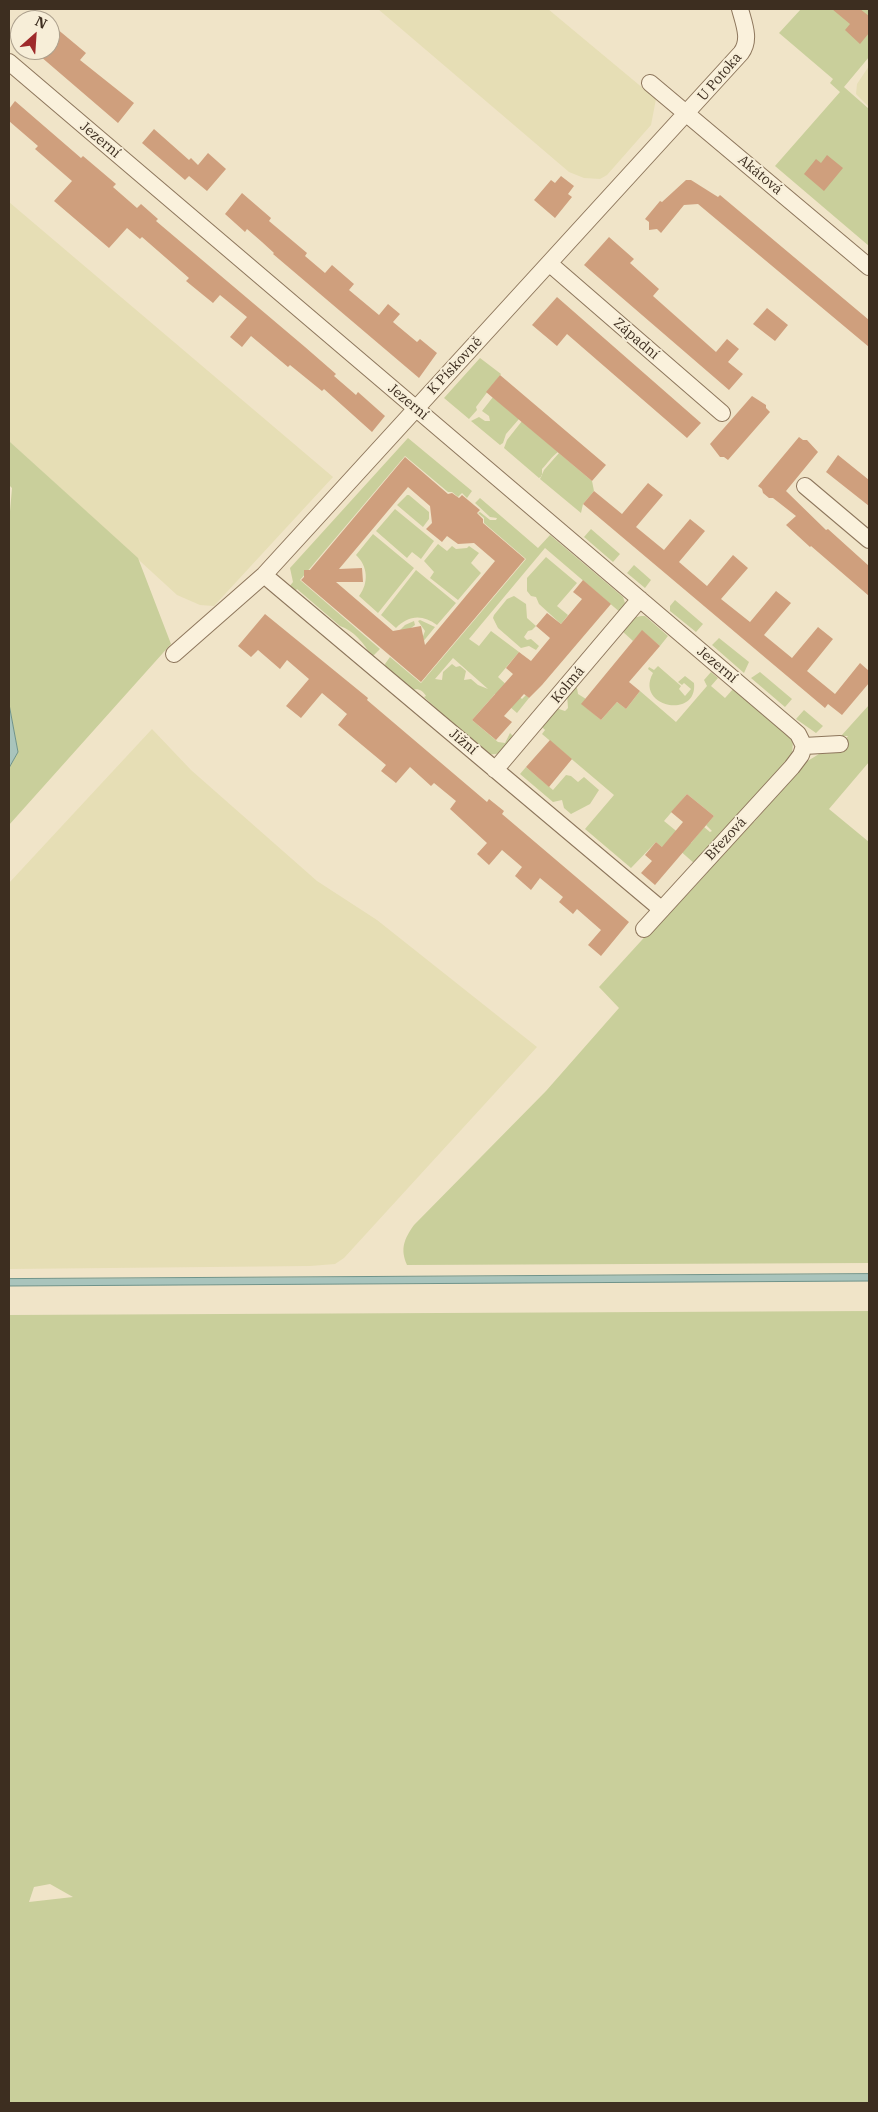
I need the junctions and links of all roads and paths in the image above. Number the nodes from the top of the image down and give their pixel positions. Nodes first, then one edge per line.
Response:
1 (740, 9) edge
2 (9, 62) edge
3 (650, 82) dead end
4 (687, 114) junction
5 (550, 264) junction
6 (869, 267) edge
7 (416, 408) junction
8 (722, 413) dead end
9 (805, 486) dead end
10 (869, 540) edge
11 (264, 575) junction
12 (640, 599) junction
13 (174, 654) dead end
14 (840, 744) dead end
15 (804, 746) junction
16 (495, 770) junction
17 (661, 910) junction
18 (644, 929) dead end

1 - 4 street, U Potoka
2 - 7 street, Jezerní
3 - 4 street, Akátová
4 - 5 street, K Pískovně
4 - 6 street, Akátová
5 - 7 street, K Pískovně
5 - 8 street, Západní
7 - 11 street, K Pískovně
7 - 12 street, Jezerní
9 - 10 street
11 - 13 street, K Pískovně
11 - 16 street, Jižní
12 - 15 street, Jezerní
12 - 16 street, Kolmá
14 - 15 street
15 - 17 street, Březová
16 - 17 street, Jižní
17 - 18 street, Březová

